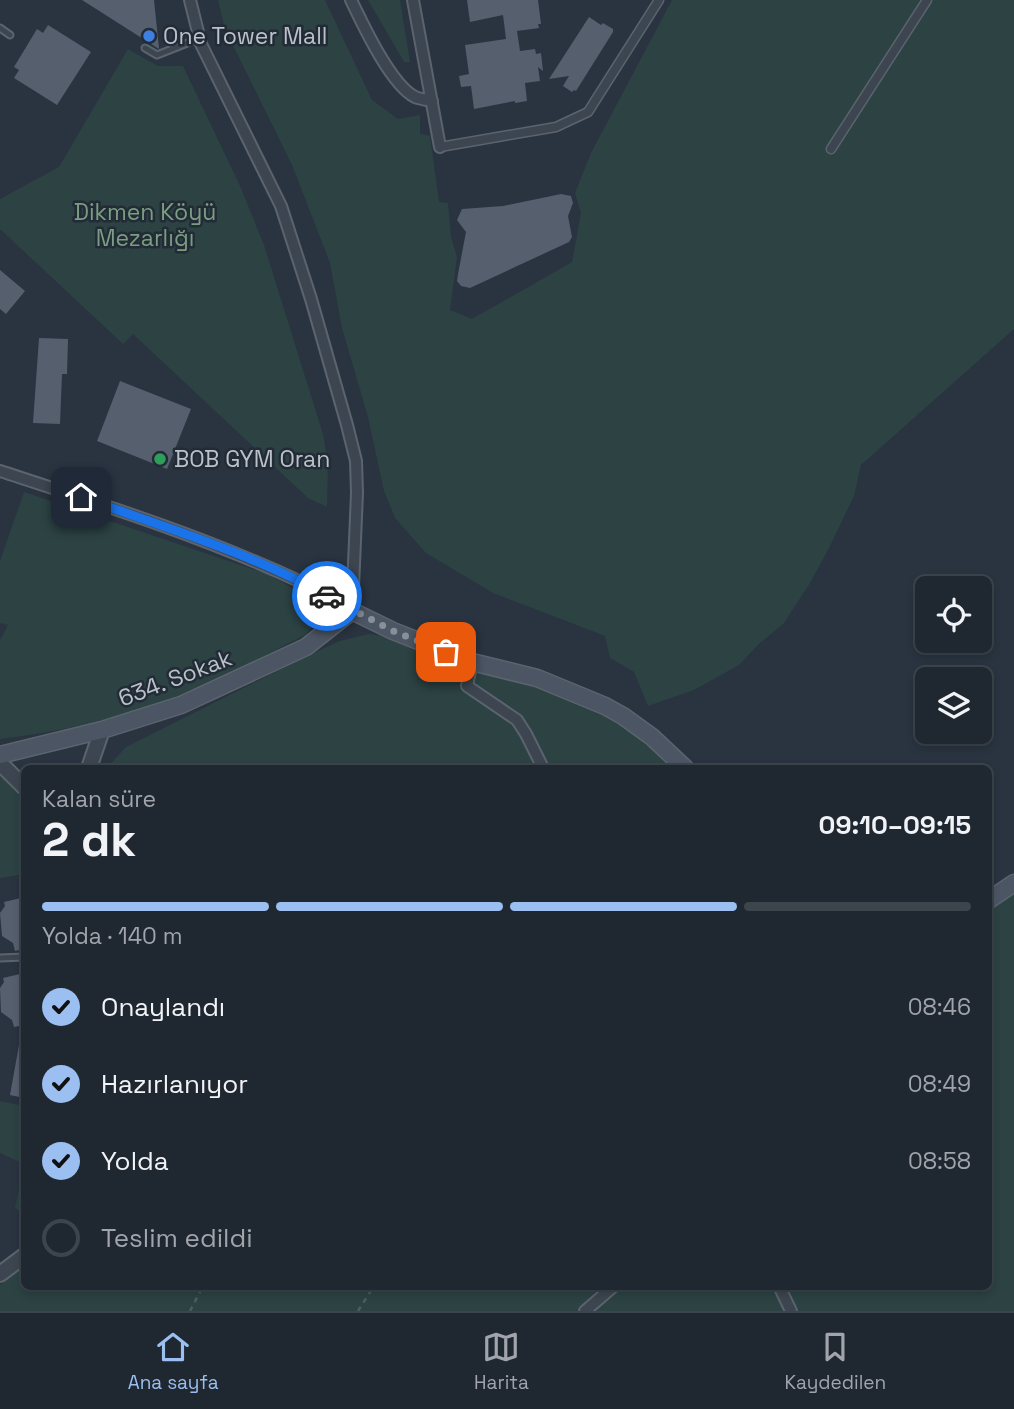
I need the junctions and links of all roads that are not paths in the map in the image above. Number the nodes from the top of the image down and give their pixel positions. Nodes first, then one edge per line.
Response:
1 (190, 0) edge
2 (351, 0) edge
3 (413, 0) edge
4 (659, 0) edge
5 (928, 0) edge
6 (0, 28) edge
7 (10, 35) dead end
8 (200, 38) junction
9 (145, 48) dead end
10 (432, 101) junction
11 (440, 146) joint
12 (831, 149) dead end
13 (0, 471) edge
14 (352, 611) junction
15 (472, 662) junction
16 (102, 730) junction
17 (0, 755) edge
18 (0, 763) edge
19 (90, 765) edge
20 (542, 765) edge
21 (682, 765) edge
22 (21, 784) edge
23 (1014, 883) edge
24 (992, 898) edge
25 (21, 957) edge
26 (0, 958) edge
27 (21, 1258) edge
28 (0, 1274) edge
29 (609, 1290) edge
30 (781, 1290) edge
31 (585, 1311) edge
32 (791, 1311) edge

1 - 8 street
2 - 10 street
3 - 10 street
4 - 11 street
5 - 12 street
6 - 7 lane
8 - 9 lane
8 - 14 street
10 - 11 street
13 - 14 street
14 - 15 main road
14 - 16 main road, 634. Sokak
15 - 20 street
15 - 21 main road
16 - 17 main road, 634. Sokak
16 - 19 street
18 - 22 street
23 - 24 main road
25 - 26 lane
27 - 28 street
29 - 31 street
30 - 32 street

